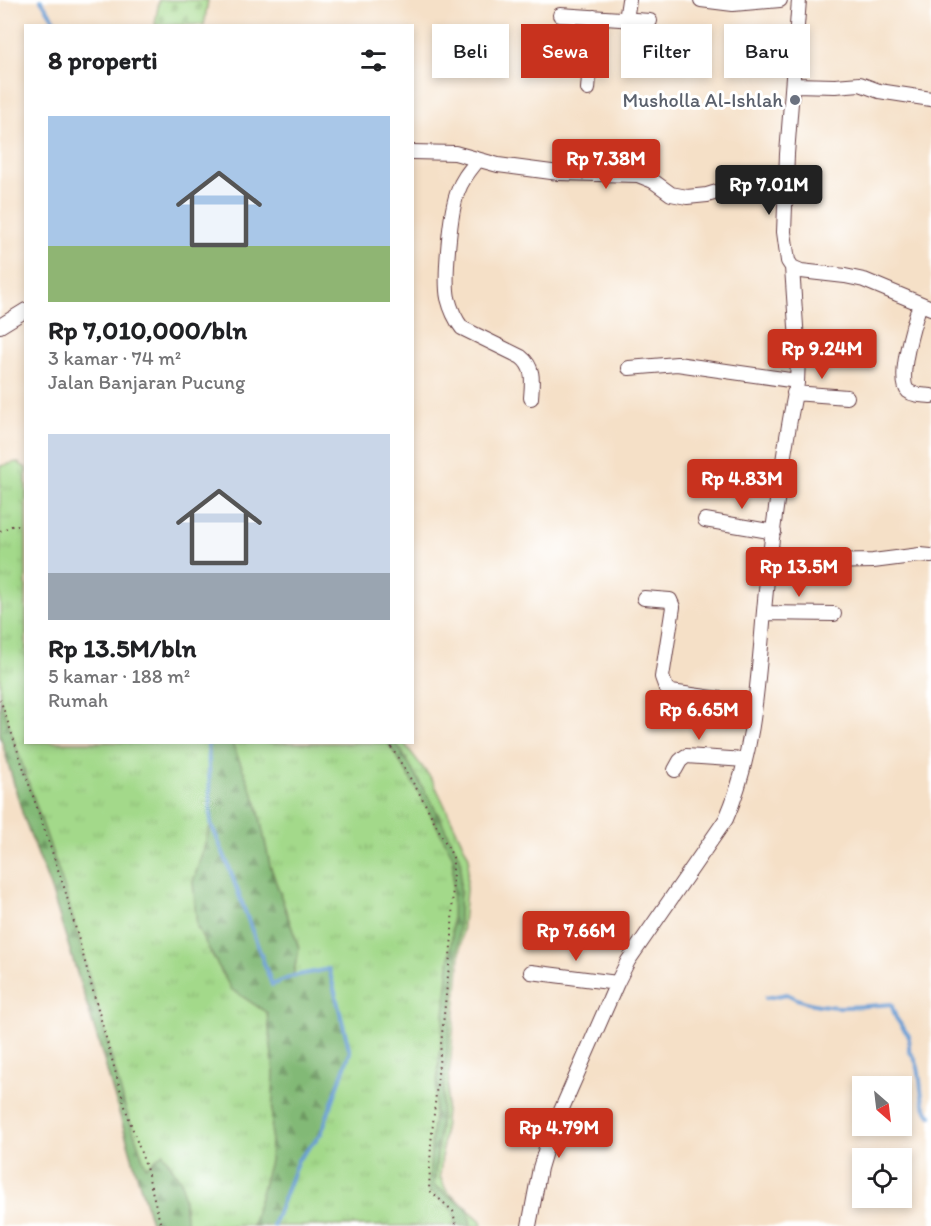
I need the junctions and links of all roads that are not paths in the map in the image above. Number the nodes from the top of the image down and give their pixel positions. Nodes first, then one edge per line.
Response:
1 (629, 0) edge
2 (701, 0) edge
3 (780, 0) edge
4 (800, 0) edge
5 (560, 15) dead end
6 (594, 17) junction
7 (626, 20) junction
8 (650, 21) dead end
9 (794, 85) junction
10 (588, 88) dead end
11 (931, 99) edge
12 (414, 152) edge
13 (478, 160) junction
14 (786, 171) junction
15 (792, 267) junction
16 (926, 306) edge
17 (24, 311) edge
18 (0, 326) edge
19 (628, 368) dead end
20 (796, 387) junction
21 (931, 396) edge
22 (531, 398) dead end
23 (847, 398) dead end
24 (707, 474) dead end
25 (780, 484) junction
26 (705, 520) dead end
27 (774, 532) junction
28 (931, 556) edge
29 (769, 563) junction
30 (644, 598) dead end
31 (764, 613) junction
32 (834, 614) dead end
33 (755, 704) junction
34 (745, 760) junction
35 (675, 770) dead end
36 (531, 972) dead end
37 (617, 983) junction
38 (528, 1226) edge

1 - 7 street
2 - 3 street
4 - 9 street
5 - 6 street
6 - 7 street
6 - 10 street
7 - 8 street
9 - 11 street
9 - 14 street
12 - 13 street
13 - 14 street
13 - 22 street
14 - 15 street
15 - 16 street
15 - 20 street
16 - 21 street
17 - 18 street
19 - 20 street
20 - 23 street
20 - 25 street
24 - 25 street
25 - 27 street
26 - 27 street
27 - 29 street
28 - 29 street
29 - 31 street
30 - 33 street
31 - 32 street
31 - 33 street
33 - 34 street
34 - 35 street
34 - 37 street
36 - 37 street
37 - 38 street

